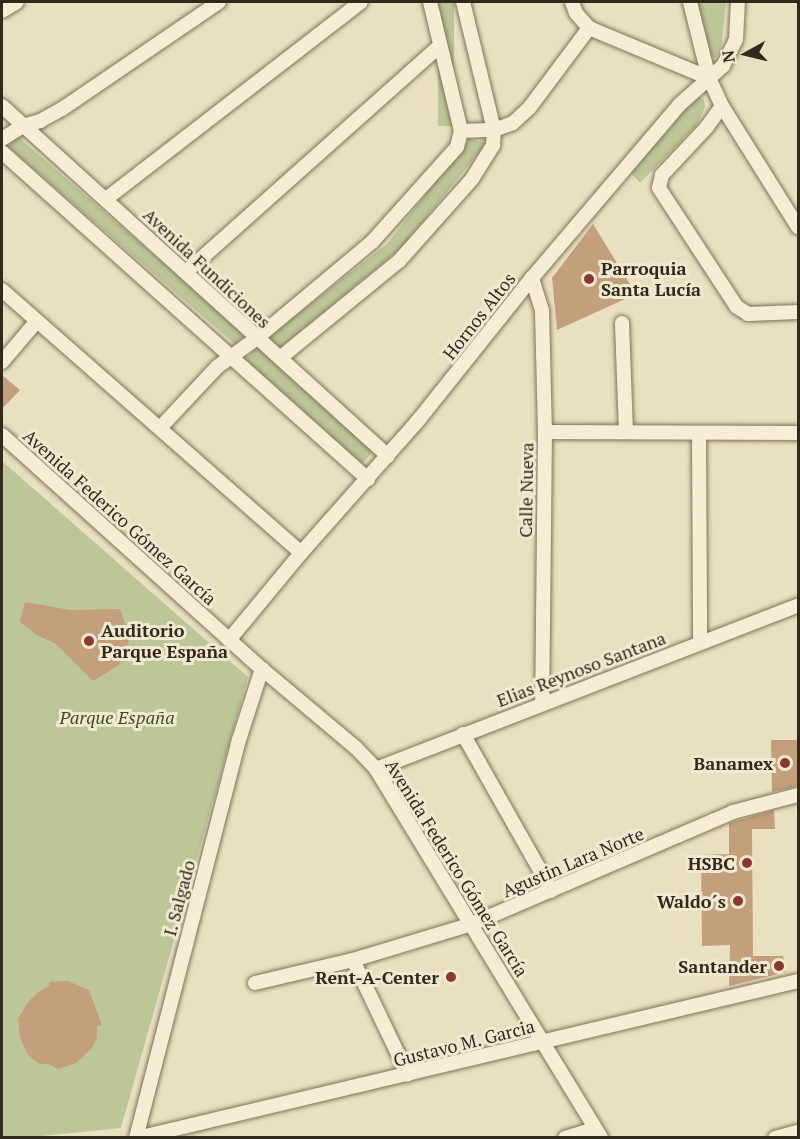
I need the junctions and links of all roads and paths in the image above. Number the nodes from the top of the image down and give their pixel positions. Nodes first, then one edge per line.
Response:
1 (17, 2) edge
2 (219, 2) edge
3 (361, 2) edge
4 (430, 2) edge
5 (463, 2) edge
6 (572, 2) edge
7 (690, 2) edge
8 (738, 2) edge
9 (2, 11) edge
10 (589, 28) junction
11 (440, 46) junction
12 (709, 78) junction
13 (2, 106) edge
14 (722, 106) junction
15 (23, 126) junction
16 (494, 130) junction
17 (461, 131) junction
18 (2, 139) edge
19 (2, 152) edge
20 (106, 199) junction
21 (798, 227) edge
22 (186, 272) junction
23 (532, 278) junction
24 (2, 290) edge
25 (798, 312) edge
26 (36, 322) junction
27 (622, 323) dead end
28 (257, 338) junction
29 (230, 356) junction
30 (280, 358) junction
31 (2, 362) edge
32 (160, 428) junction
33 (545, 432) junction
34 (626, 432) junction
35 (699, 433) junction
36 (798, 433) edge
37 (2, 435) edge
38 (388, 456) junction
39 (368, 479) junction
40 (301, 553) junction
41 (798, 605) edge
42 (229, 640) junction
43 (700, 643) junction
44 (262, 669) junction
45 (542, 704) junction
46 (463, 734) junction
47 (376, 769) junction
48 (798, 795) edge
49 (552, 891) junction
50 (472, 924) junction
51 (353, 960) junction
52 (798, 981) edge
53 (255, 983) dead end
54 (543, 1042) junction
55 (408, 1075) junction
56 (798, 1132) edge
57 (598, 1133) edge
58 (160, 1135) edge
59 (136, 1137) edge
60 (565, 1137) edge
61 (775, 1137) edge

1 - 9 street
2 - 15 street
3 - 20 street
4 - 11 street
5 - 16 street
6 - 10 street
7 - 12 street
8 - 12 street, Hornos Altos
10 - 12 street
10 - 16 street
11 - 17 street
11 - 22 street
12 - 14 street
12 - 23 street, Hornos Altos
13 - 15 street, Avenida Fundiciones
14 - 21 street
14 - 25 street
15 - 18 street
15 - 20 street, Avenida Fundiciones
16 - 17 street
16 - 30 street
17 - 28 street
19 - 29 street
20 - 22 street, Avenida Fundiciones
22 - 28 street, Avenida Fundiciones
23 - 33 street, Calle Nueva
23 - 38 street, Hornos Altos
24 - 26 street
26 - 31 street
26 - 32 street
27 - 34 street
28 - 29 street
28 - 30 street, Avenida Fundiciones
29 - 32 street
29 - 39 street
30 - 38 street, Avenida Fundiciones
32 - 40 street
33 - 34 street
33 - 45 street, Calle Nueva
34 - 35 street
35 - 36 street
35 - 43 street
37 - 42 street, Avenida Federico Gómez García
38 - 39 street, Hornos Altos
39 - 40 street, Hornos Altos
40 - 42 street, Hornos Altos
41 - 43 street, Elias Reynoso Santana
42 - 44 street, Avenida Federico Gómez García
43 - 45 street, Elias Reynoso Santana
44 - 47 street, Avenida Federico Gómez García
44 - 59 street, I. Salgado
45 - 46 street, Elias Reynoso Santana
46 - 47 street, Elias Reynoso Santana
46 - 49 street
47 - 50 street, Avenida Federico Gómez García
48 - 49 street, Agustin Lara Norte
49 - 50 street, Agustin Lara Norte
50 - 51 street, Agustin Lara Norte
50 - 54 street, Avenida Federico Gómez García
51 - 53 street, Agustin Lara Norte
51 - 55 street
52 - 54 street, Gustavo M. Garcia
54 - 55 street, Gustavo M. Garcia
54 - 57 street, Avenida Federico Gómez García
55 - 58 street, Gustavo M. Garcia
56 - 61 street
57 - 60 street
58 - 59 street, Gustavo M. Garcia

